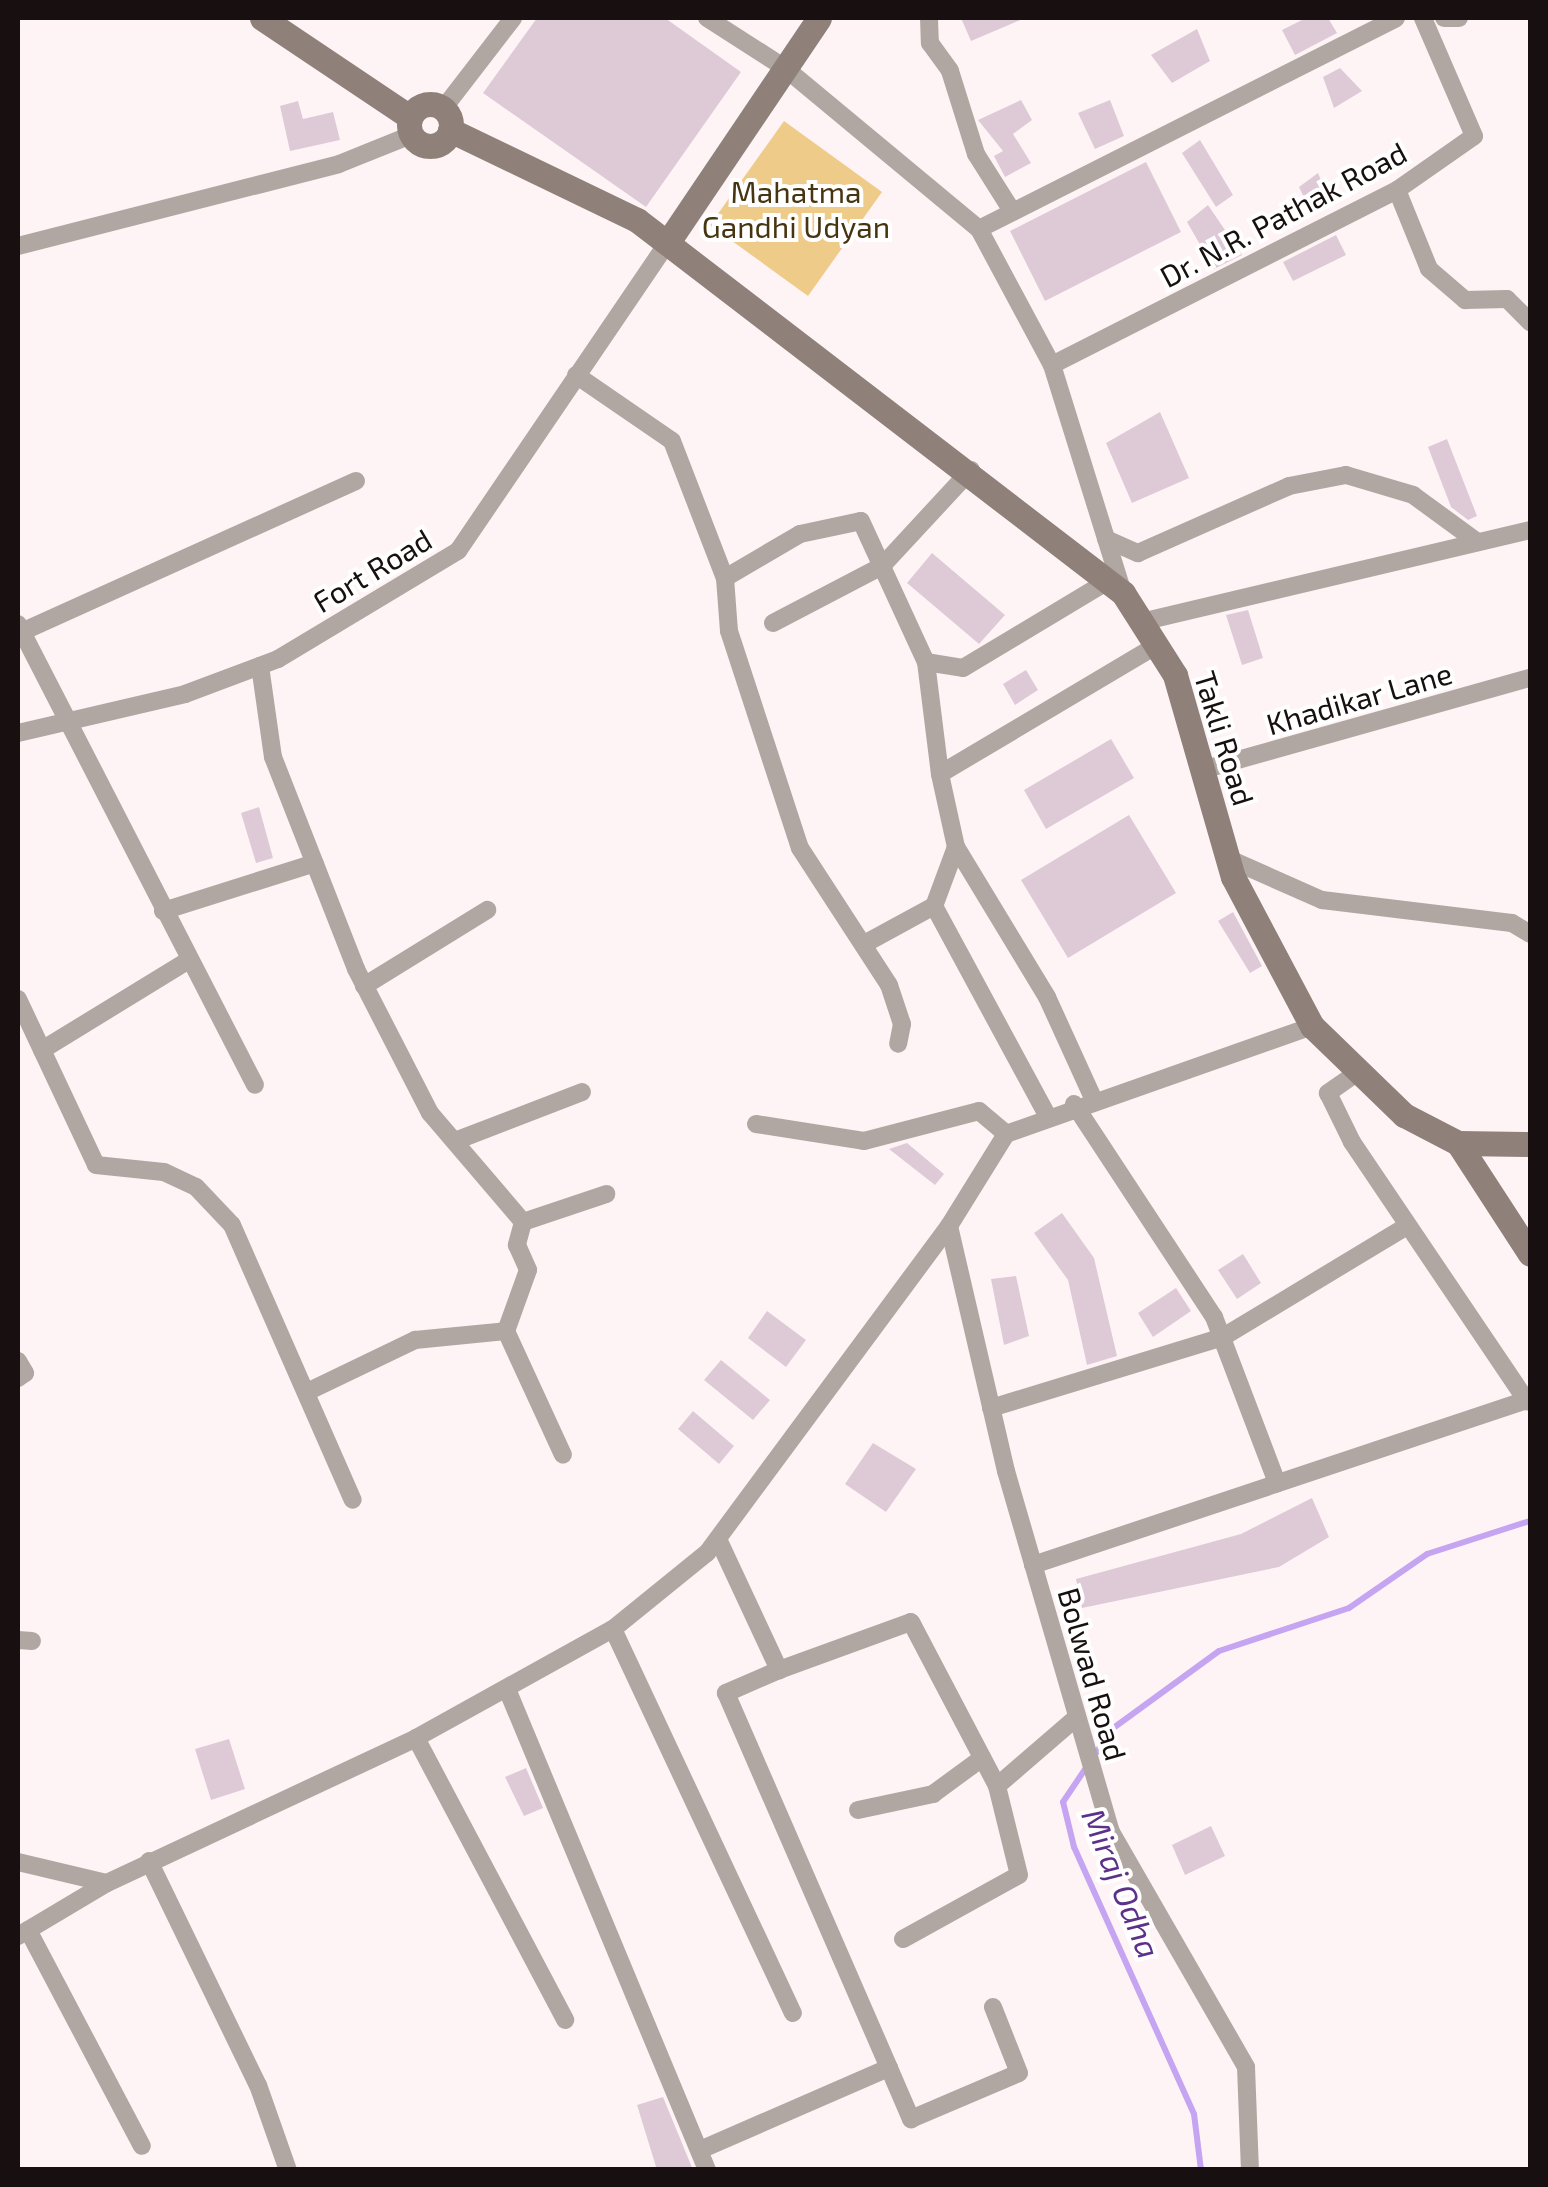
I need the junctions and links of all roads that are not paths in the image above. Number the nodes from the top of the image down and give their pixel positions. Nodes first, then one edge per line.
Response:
1 (262, 18) edge
2 (512, 18) edge
3 (707, 18) edge
4 (819, 18) edge
5 (928, 18) edge
6 (1396, 18) edge
7 (1423, 18) edge
8 (1444, 18) edge
9 (1458, 18) edge
10 (785, 68) junction
11 (447, 120) junction
12 (410, 126) junction
13 (1396, 190) junction
14 (1012, 211) junction
15 (979, 229) junction
16 (668, 242) junction
17 (18, 246) edge
18 (1530, 322) edge
19 (1052, 365) junction
20 (576, 375) junction
21 (972, 470) junction
22 (356, 481) dead end
23 (1530, 530) edge
24 (1106, 539) junction
25 (1476, 541) junction
26 (882, 566) junction
27 (725, 578) junction
28 (1115, 587) junction
29 (1140, 622) junction
30 (773, 623) dead end
31 (22, 627) edge
32 (1156, 646) junction
33 (926, 662) junction
34 (260, 666) junction
35 (1530, 678) edge
36 (72, 718) junction
37 (18, 734) edge
38 (1202, 770) junction
39 (940, 774) junction
40 (956, 846) junction
41 (1227, 858) junction
42 (315, 863) junction
43 (934, 906) junction
44 (487, 910) dead end
45 (163, 912) junction
46 (1530, 934) edge
47 (866, 943) junction
48 (189, 960) junction
49 (364, 986) junction
50 (18, 998) edge
51 (1312, 1026) junction
52 (898, 1044) dead end
53 (42, 1050) junction
54 (1358, 1072) junction
55 (255, 1085) dead end
56 (582, 1092) dead end
57 (1093, 1098) junction
58 (1074, 1104) junction
59 (1046, 1113) junction
60 (756, 1124) dead end
61 (1006, 1134) junction
62 (455, 1141) junction
63 (1458, 1143) junction
64 (1530, 1144) edge
65 (606, 1194) dead end
66 (523, 1222) junction
67 (950, 1226) junction
68 (1404, 1228) junction
69 (1530, 1254) edge
70 (506, 1331) junction
71 (1222, 1337) junction
72 (18, 1361) edge
73 (18, 1378) edge
74 (309, 1391) junction
75 (1529, 1400) edge
76 (991, 1408) junction
77 (563, 1455) dead end
78 (1277, 1482) junction
79 (354, 1500) dead end
80 (718, 1539) junction
81 (1033, 1566) junction
82 (614, 1630) junction
83 (779, 1670) junction
84 (507, 1689) junction
85 (1077, 1718) junction
86 (416, 1738) junction
87 (982, 1758) junction
88 (997, 1786) junction
89 (858, 1810) dead end
90 (18, 1861) edge
91 (149, 1862) junction
92 (107, 1883) junction
93 (22, 1933) edge
94 (903, 1939) dead end
95 (994, 2007) dead end
96 (793, 2013) dead end
97 (564, 2020) dead end
98 (889, 2068) junction
99 (142, 2146) dead end
100 (700, 2150) junction
101 (288, 2170) edge
102 (708, 2170) edge
103 (1250, 2170) edge

1 - 12 main road
2 - 11 street
3 - 10 street
4 - 10 main road
5 - 14 street
6 - 14 street
7 - 13 street, Dr. N.R. Pathak Road
8 - 9 street
10 - 15 street
10 - 16 main road
11 - 12 main road
11 - 12 main road
11 - 16 main road, Takli Road
12 - 17 street
13 - 18 street
13 - 19 street, Dr. N.R. Pathak Road
14 - 15 street
15 - 19 street
16 - 20 street, Fort Road
16 - 21 main road, Takli Road
19 - 24 street
20 - 27 street
20 - 34 street, Fort Road
21 - 26 street
21 - 28 main road, Takli Road
22 - 31 street
23 - 25 street
24 - 25 street
24 - 28 street
25 - 29 street
26 - 27 street
26 - 30 street
26 - 33 street
27 - 47 street
28 - 29 main road, Takli Road
28 - 33 street
29 - 32 main road, Takli Road
31 - 36 street
32 - 38 main road, Takli Road
32 - 39 street
33 - 39 street
34 - 36 street, Fort Road
34 - 42 street
35 - 38 street, Khadikar Lane
36 - 37 street, Fort Road
36 - 45 street
38 - 41 main road, Takli Road
39 - 40 street
40 - 43 street
40 - 57 street
41 - 46 street
41 - 51 main road, Takli Road
42 - 45 street
42 - 49 street
43 - 47 street
43 - 59 street
44 - 49 street
45 - 48 street
47 - 52 street
48 - 53 street
48 - 55 street
49 - 62 street
50 - 53 street
51 - 54 main road, Takli Road
51 - 57 street
53 - 74 street
54 - 63 main road, Takli Road
54 - 68 street
56 - 62 street
57 - 58 street
58 - 59 street
58 - 71 street
59 - 61 street
60 - 61 street
61 - 67 street
62 - 66 street
63 - 64 main road
63 - 69 main road, Takli Road
65 - 66 street
66 - 70 street
67 - 76 street, Bolwad Road
67 - 80 street
68 - 71 street
68 - 75 street
70 - 74 street
70 - 77 street
71 - 76 street
71 - 78 street
72 - 73 street
74 - 79 street
75 - 78 street
76 - 81 street, Bolwad Road
78 - 81 street
80 - 82 street
80 - 83 street
81 - 85 street, Bolwad Road
82 - 84 street
82 - 96 street
83 - 87 street
83 - 98 street
84 - 86 street
84 - 100 street
85 - 88 street
85 - 103 street, Bolwad Road
86 - 91 street
86 - 97 street
87 - 88 street
87 - 89 street
88 - 94 street
90 - 92 street
91 - 92 street
91 - 101 street
92 - 93 street
93 - 99 street
95 - 98 street
98 - 100 street
100 - 102 street

